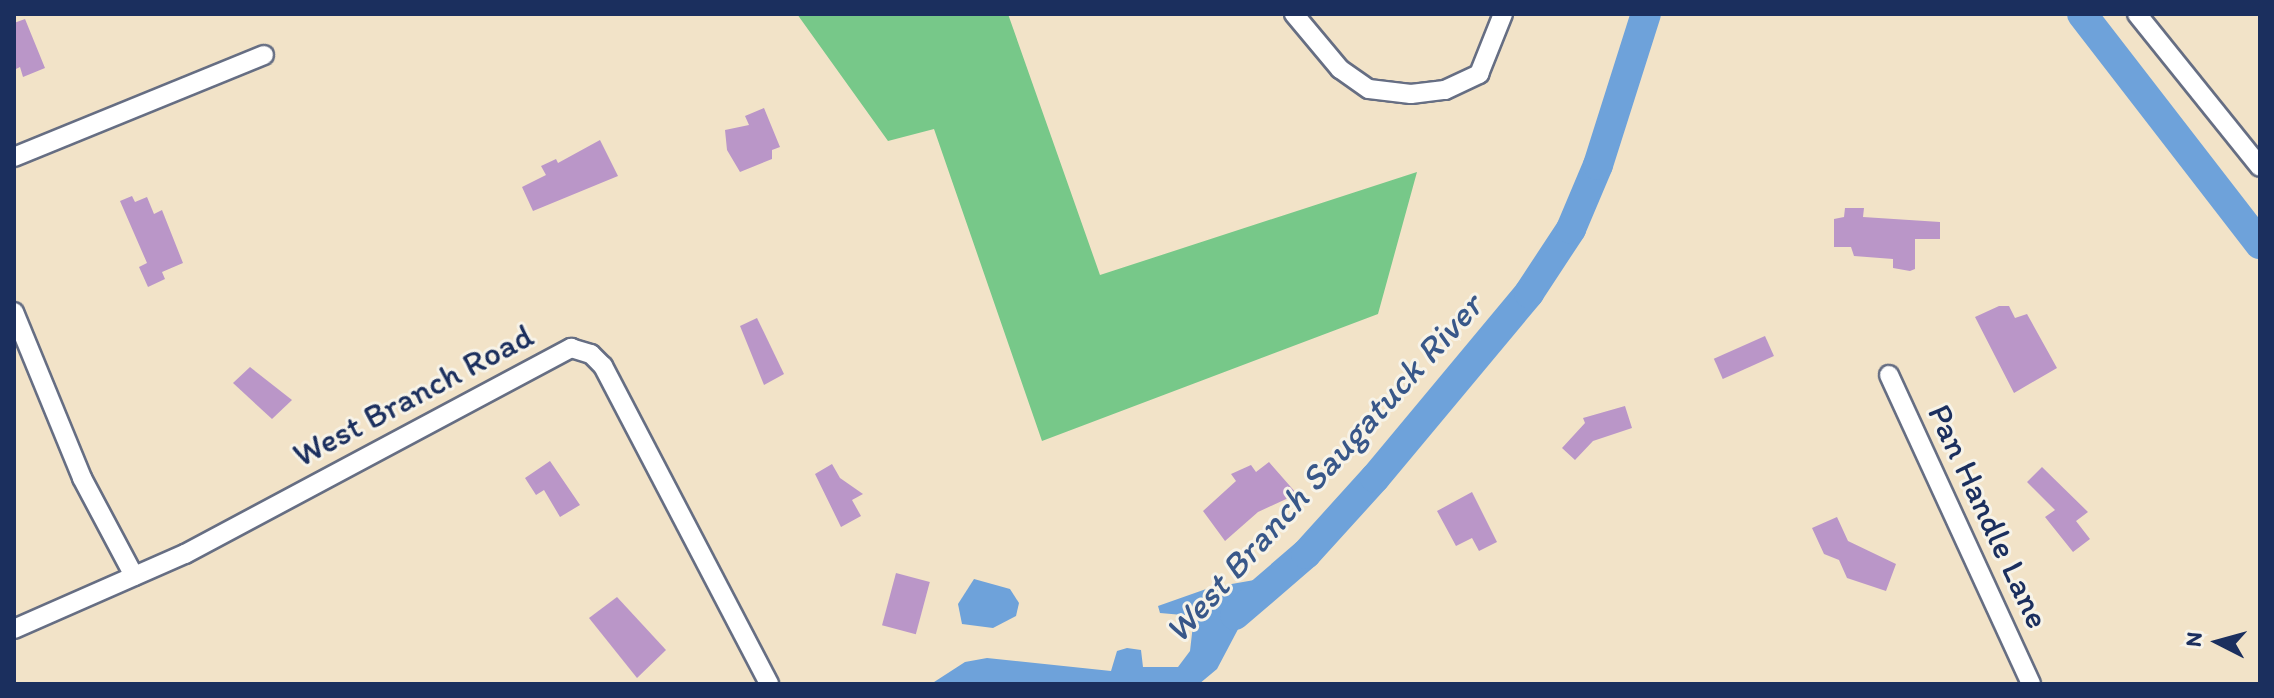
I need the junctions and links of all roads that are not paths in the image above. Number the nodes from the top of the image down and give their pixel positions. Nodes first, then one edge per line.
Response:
1 (1294, 14) edge
2 (1503, 14) edge
3 (2137, 14) edge
4 (264, 55) dead end
5 (14, 157) edge
6 (2260, 167) edge
7 (14, 312) edge
8 (1889, 375) dead end
9 (134, 576) junction
10 (14, 629) edge
11 (769, 684) edge
12 (2031, 684) edge

1 - 2 street
3 - 6 street
4 - 5 street
7 - 9 street
8 - 12 street, Pan Handle Lane
9 - 10 street, West Branch Road
9 - 11 street, West Branch Road

